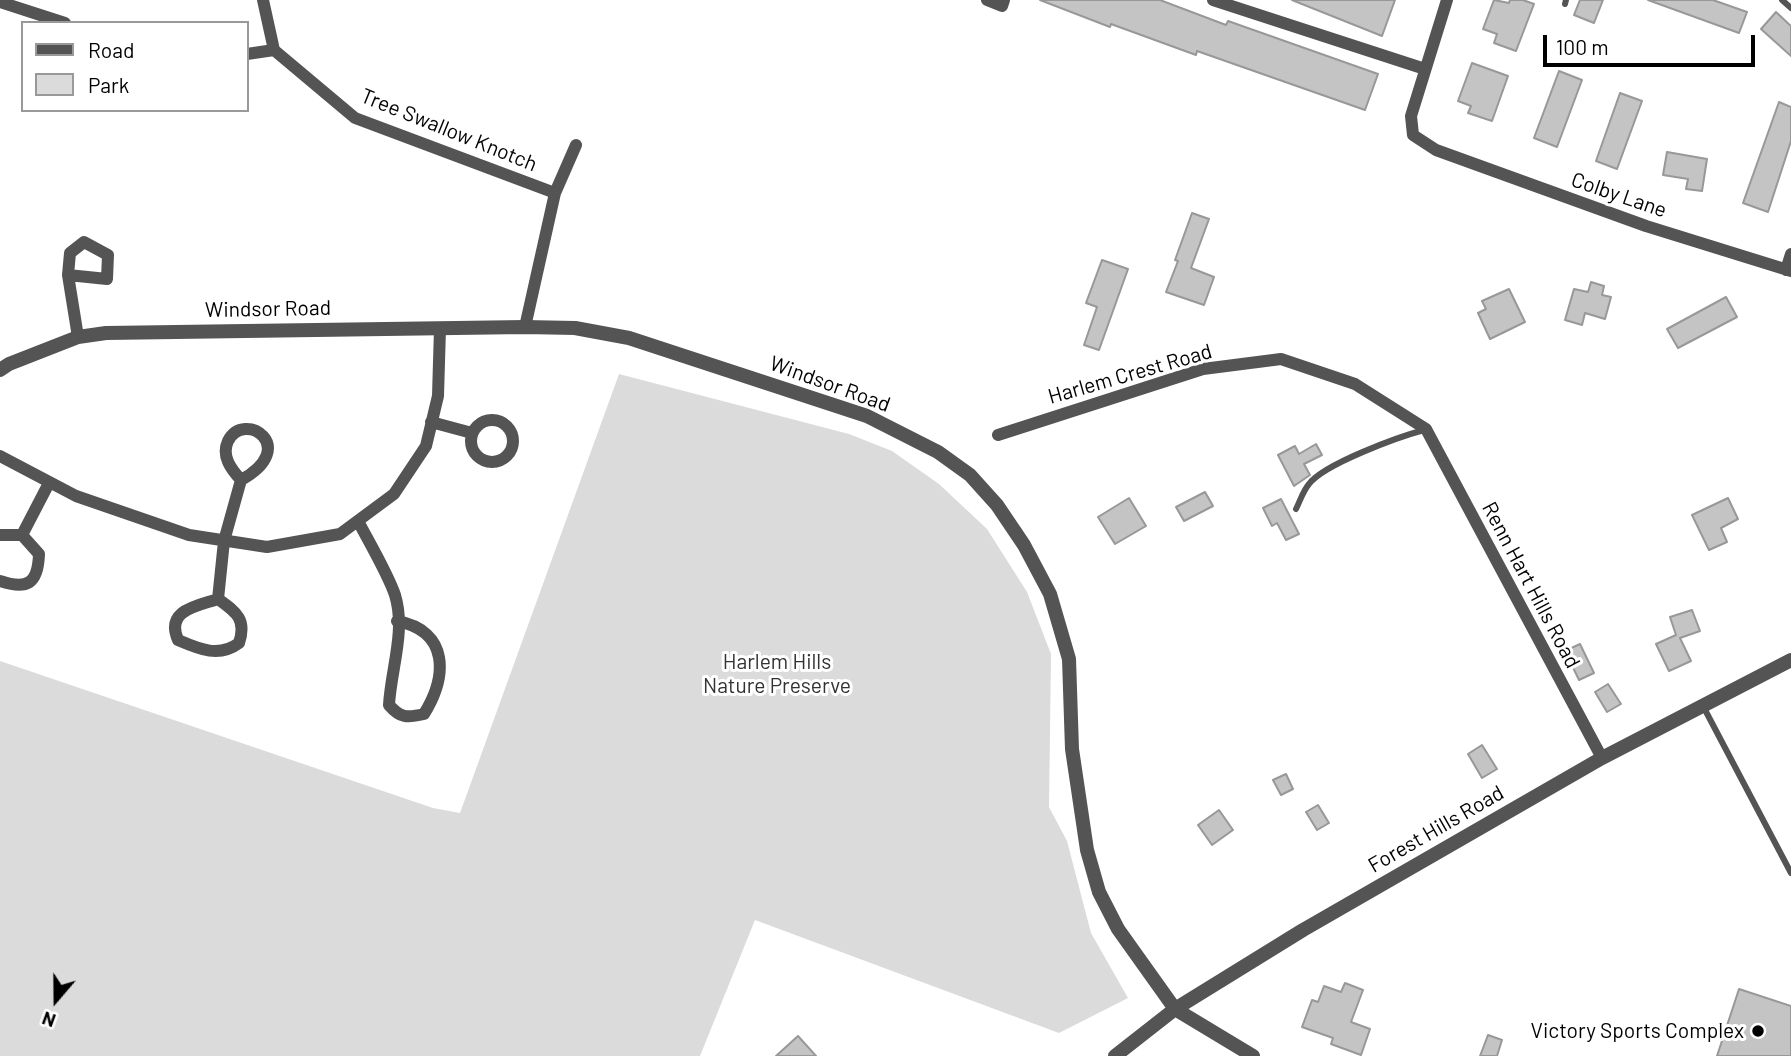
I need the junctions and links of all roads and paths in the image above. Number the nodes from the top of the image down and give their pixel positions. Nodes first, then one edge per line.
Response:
1 (263, 0) edge
2 (987, 0) edge
3 (1004, 0) edge
4 (1213, 0) edge
5 (1447, 0) edge
6 (1782, 0) edge
7 (0, 2) edge
8 (1791, 8) edge
9 (59, 21) edge
10 (274, 50) junction
11 (248, 54) edge
12 (1425, 69) junction
13 (576, 145) dead end
14 (555, 192) junction
15 (1791, 254) edge
16 (1788, 271) edge
17 (68, 275) dead end
18 (525, 327) junction
19 (440, 328) junction
20 (78, 337) junction
21 (0, 370) edge
22 (431, 422) junction
23 (1426, 429) junction
24 (472, 433) dead end
25 (998, 435) dead end
26 (0, 456) edge
27 (241, 480) dead end
28 (49, 483) junction
29 (1296, 509) dead end
30 (358, 520) junction
31 (0, 535) edge
32 (22, 536) junction
33 (224, 541) junction
34 (0, 581) edge
35 (218, 599) junction
36 (397, 621) junction
37 (1791, 660) edge
38 (1703, 706) junction
39 (1602, 758) junction
40 (1791, 873) edge
41 (1175, 1009) junction
42 (1115, 1056) edge
43 (1253, 1056) edge

1 - 10 street
2 - 3 street
4 - 12 street
5 - 12 street
6 - 8 lane
7 - 9 street
10 - 11 street
10 - 14 street, Tree Swallow Knotch
12 - 16 street, Colby Lane
13 - 14 street
14 - 18 street
15 - 16 street
17 - 20 street
18 - 19 street, Windsor Road
18 - 41 street, Windsor Road
19 - 20 street, Windsor Road
19 - 22 street
20 - 21 street, Windsor Road
22 - 24 street
22 - 30 street
23 - 25 street, Harlem Crest Road
23 - 29 lane
23 - 39 street, Renn Hart Hills Road
26 - 28 street
27 - 33 street
28 - 32 street
28 - 33 street
30 - 33 street
30 - 36 street
31 - 32 street
32 - 34 street
33 - 35 street
35 - 35 street
36 - 36 street
37 - 38 street, Forest Hills Road
38 - 39 street, Forest Hills Road
38 - 40 lane
39 - 41 street, Forest Hills Road
41 - 42 street, Forest Hills Road
41 - 43 street, Windsor Road

